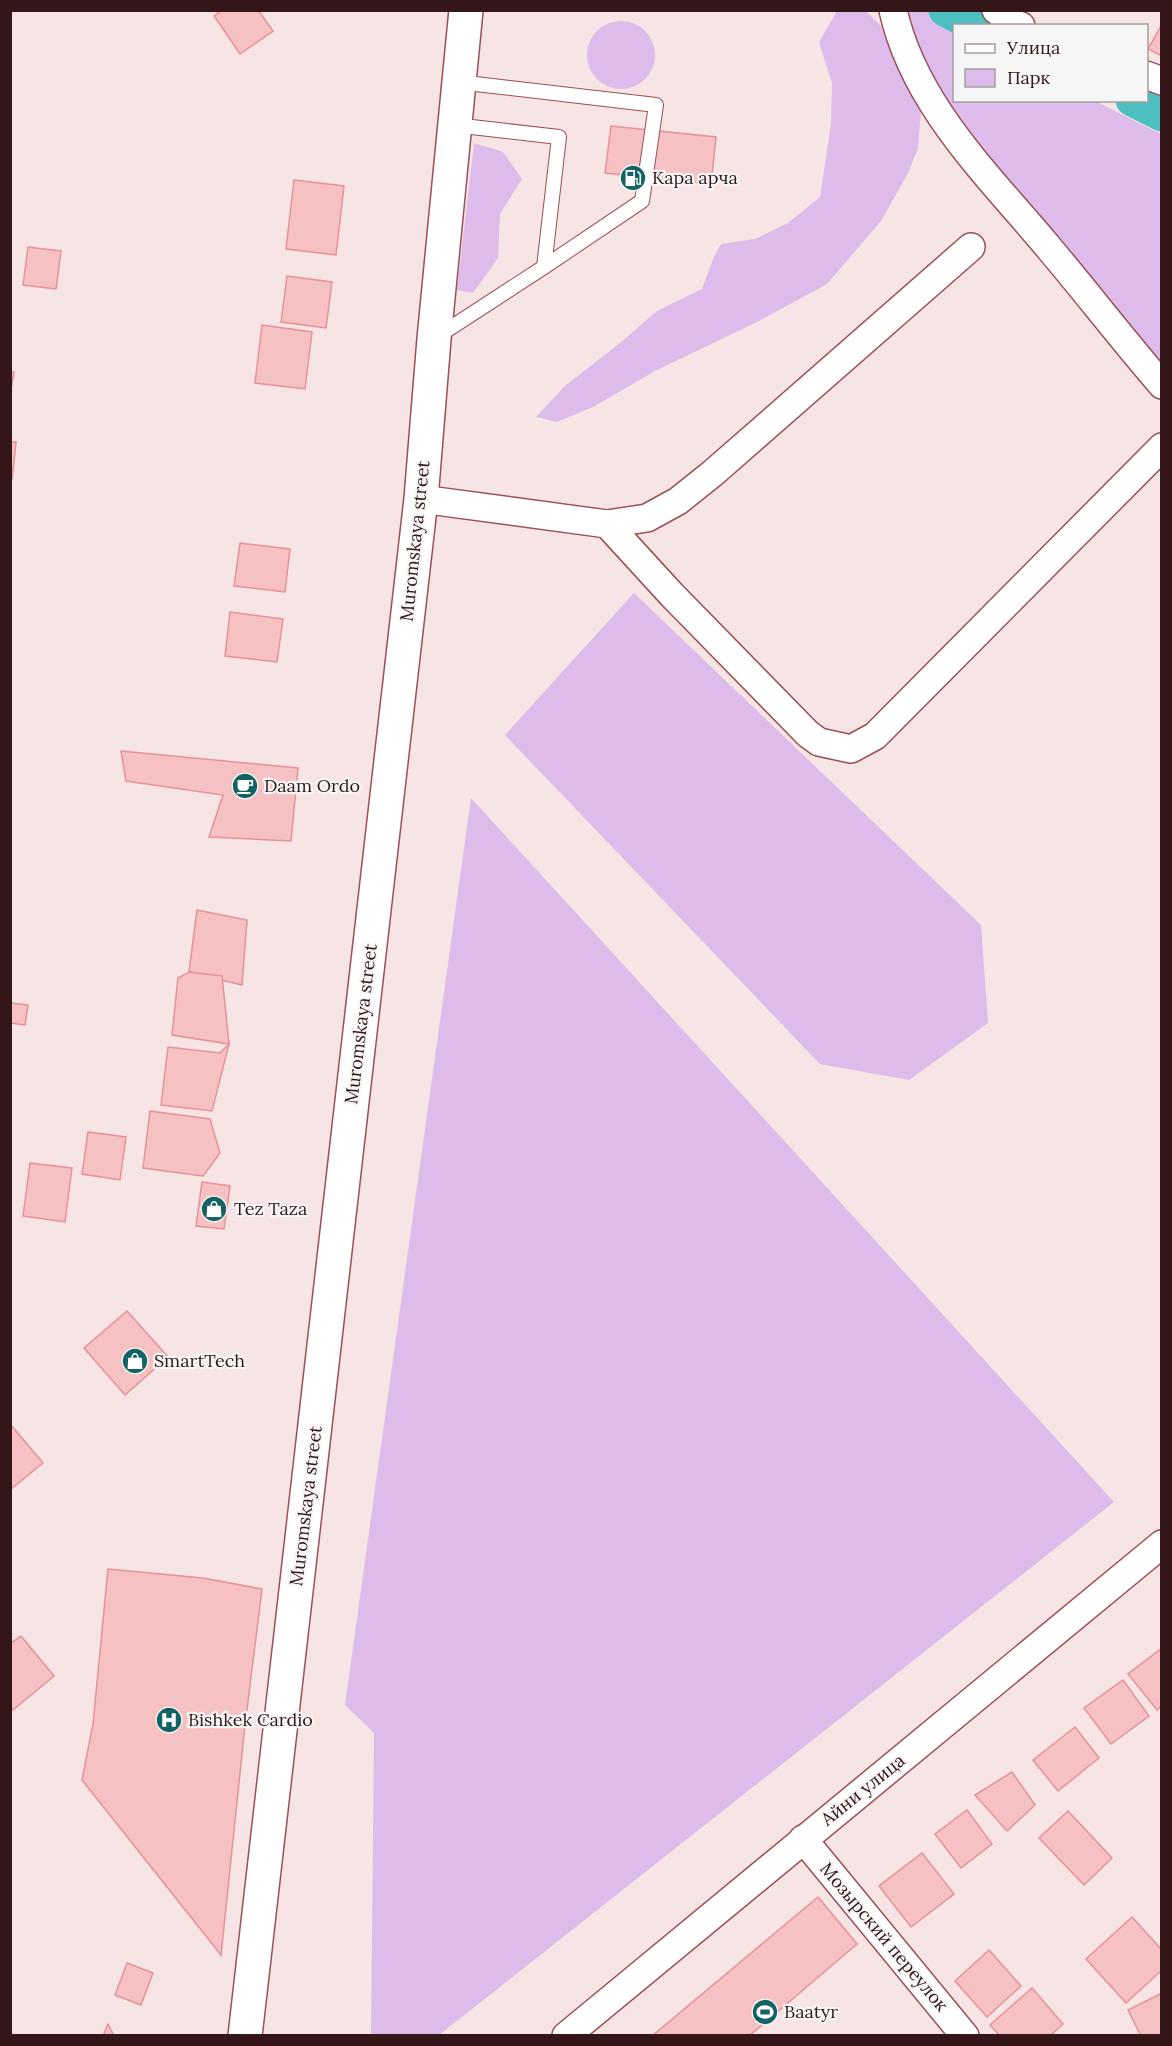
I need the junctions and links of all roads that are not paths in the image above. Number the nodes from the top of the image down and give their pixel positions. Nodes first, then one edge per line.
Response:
1 (466, 10) edge
2 (893, 10) edge
3 (996, 10) edge
4 (1016, 24) edge
5 (458, 82) junction
6 (454, 125) junction
7 (971, 247) dead end
8 (544, 267) junction
9 (434, 339) junction
10 (1161, 385) edge
11 (1161, 447) edge
12 (421, 499) junction
13 (607, 524) junction
14 (1161, 1544) edge
15 (803, 1839) junction
16 (245, 2036) edge
17 (566, 2036) edge
18 (965, 2036) edge

1 - 5 main road, Muromskaya street
2 - 10 street
3 - 4 street
5 - 6 main road, Muromskaya street
5 - 8 lane
6 - 8 lane
6 - 9 main road, Muromskaya street
7 - 13 street
8 - 9 lane
9 - 12 main road, Muromskaya street
11 - 13 street
12 - 13 street
12 - 16 main road, Muromskaya street
14 - 15 street, Айни улица
15 - 17 street, Айни улица
15 - 18 street, Мозырский переулок

